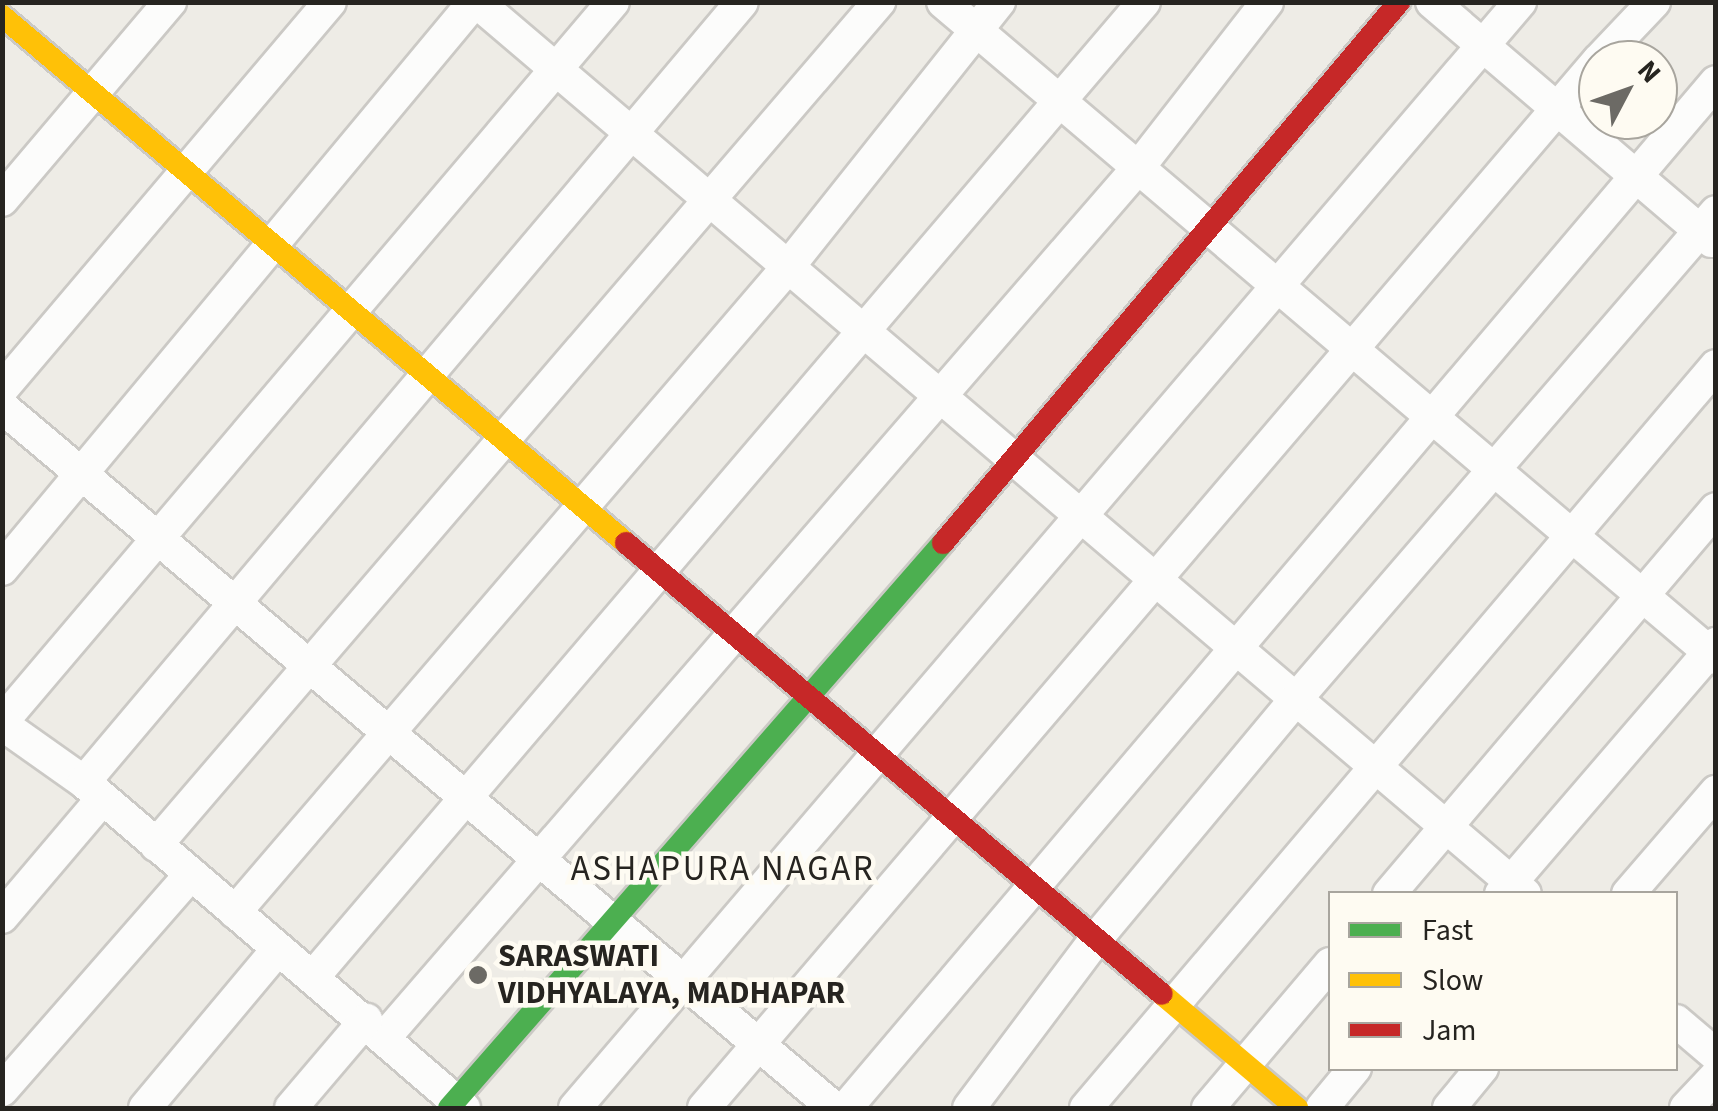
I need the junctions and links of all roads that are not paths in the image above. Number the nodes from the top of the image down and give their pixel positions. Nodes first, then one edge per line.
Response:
1 (170, 2) edge
2 (330, 2) edge
3 (476, 2) edge
4 (613, 2) edge
5 (742, 2) edge
6 (879, 2) edge
7 (943, 2) edge
8 (999, 2) edge
9 (1144, 2) edge
10 (1267, 2) edge
11 (1400, 2) edge
12 (1432, 2) edge
13 (1520, 2) edge
14 (1654, 2) edge
15 (8, 15) edge
16 (976, 30) junction
17 (1617, 40) edge
18 (1482, 45) junction
19 (556, 70) junction
20 (1578, 81) edge
21 (1716, 82) edge
22 (95, 94) junction
23 (1058, 100) junction
24 (1554, 106) junction
25 (631, 134) junction
26 (1138, 168) junction
27 (189, 174) junction
28 (1634, 174) junction
29 (2, 200) edge
30 (709, 200) junction
31 (1208, 228) junction
32 (1710, 229) edge
33 (276, 247) junction
34 (788, 267) junction
35 (1277, 286) junction
36 (355, 314) junction
37 (864, 332) junction
38 (1350, 347) junction
39 (1716, 366) edge
40 (431, 378) junction
41 (2, 389) edge
42 (941, 397) junction
43 (2, 406) edge
44 (1428, 414) junction
45 (507, 442) junction
46 (1010, 456) junction
47 (1493, 469) junction
48 (81, 473) junction
49 (582, 506) junction
50 (1716, 510) edge
51 (1082, 520) junction
52 (1571, 536) junction
53 (158, 539) junction
54 (2, 569) edge
55 (659, 570) junction
56 (1154, 578) junction
57 (1642, 596) junction
58 (234, 604) junction
59 (734, 634) junction
60 (1232, 644) junction
61 (1713, 652) edge
62 (308, 667) junction
63 (812, 699) junction
64 (1296, 699) junction
65 (6, 731) edge
66 (385, 733) junction
67 (880, 757) junction
68 (1374, 766) junction
69 (93, 791) junction
70 (1716, 792) edge
71 (462, 798) junction
72 (954, 820) junction
73 (1445, 826) junction
74 (156, 844) junction
75 (540, 865) junction
76 (191, 874) junction
77 (1032, 885) junction
78 (1513, 890) edge
79 (1391, 891) edge
80 (1631, 891) edge
81 (235, 912) junction
82 (2, 917) edge
83 (614, 928) junction
84 (1096, 940) junction
85 (278, 949) junction
86 (1328, 966) edge
87 (313, 978) junction
88 (680, 985) junction
89 (1176, 1006) junction
90 (1678, 1024) edge
91 (375, 1029) junction
92 (755, 1048) junction
93 (1716, 1056) edge
94 (1246, 1066) junction
95 (1353, 1071) edge
96 (1479, 1071) edge
97 (1716, 1076) edge
98 (2, 1090) edge
99 (456, 1106) edge
100 (144, 1108) edge
101 (290, 1108) edge
102 (575, 1108) edge
103 (704, 1108) edge
104 (834, 1108) edge
105 (846, 1108) edge
106 (969, 1108) edge
107 (1086, 1108) edge
108 (1208, 1108) edge
109 (1296, 1108) edge
110 (1322, 1108) edge
111 (1448, 1108) edge
112 (1686, 1108) edge

1 - 22 street
2 - 27 street
3 - 19 street
3 - 33 street
4 - 19 street
5 - 25 street
6 - 30 street
7 - 16 street
8 - 16 street
9 - 23 street
10 - 26 street
11 - 31 street
12 - 18 street
13 - 18 street
14 - 17 street
15 - 22 street
16 - 23 street
16 - 34 street
18 - 24 street
18 - 35 street
19 - 25 street
19 - 36 street
20 - 24 street
21 - 28 street
22 - 27 street
22 - 29 street
23 - 26 street
23 - 37 street
24 - 28 street
24 - 38 street
25 - 30 street
25 - 40 street
26 - 31 street
26 - 42 street
27 - 33 street
27 - 41 street
28 - 32 street
28 - 44 street
30 - 34 street
30 - 45 street
31 - 35 street
31 - 46 street
32 - 47 street
33 - 36 street
33 - 48 street
34 - 37 street
34 - 49 street
35 - 38 street
35 - 51 street
36 - 40 street
36 - 53 street
37 - 42 street
37 - 55 street
38 - 44 street
38 - 56 street
39 - 52 street
40 - 45 street
40 - 58 street
42 - 46 street
42 - 59 street
43 - 48 street
44 - 47 street
44 - 60 street
45 - 49 street
45 - 62 street
46 - 51 street
46 - 63 street
47 - 52 street
47 - 64 street
48 - 53 street
48 - 54 street
49 - 55 street
49 - 66 street
50 - 57 street
51 - 56 street
51 - 67 street
52 - 57 street
52 - 68 street
53 - 58 street
53 - 65 street
55 - 59 street
55 - 71 street
56 - 60 street
56 - 72 street
57 - 61 street
57 - 73 street
58 - 62 street
58 - 69 street
59 - 63 street
59 - 75 street
60 - 64 street
60 - 77 street
61 - 78 street
62 - 66 street
62 - 74 street
63 - 67 street
63 - 83 street
64 - 68 street
64 - 84 street
65 - 69 street
66 - 71 street
66 - 81 street
67 - 72 street
67 - 88 street
68 - 73 street
68 - 89 street
69 - 74 street
69 - 82 street
70 - 80 street
71 - 75 street
71 - 87 street
72 - 77 street
72 - 92 street
73 - 78 street
73 - 79 street
74 - 76 street
75 - 83 street
75 - 91 street
76 - 81 street
76 - 98 street
77 - 84 street
77 - 105 street
81 - 85 street
83 - 88 street
83 - 99 street
84 - 89 street
84 - 106 street
85 - 87 street
85 - 100 street
86 - 94 street
87 - 91 street
88 - 92 street
88 - 102 street
89 - 94 street
89 - 107 street
90 - 93 street
91 - 99 street
91 - 101 street
92 - 103 street
92 - 104 street
94 - 108 street
94 - 109 street
95 - 110 street
96 - 111 street
97 - 112 street

